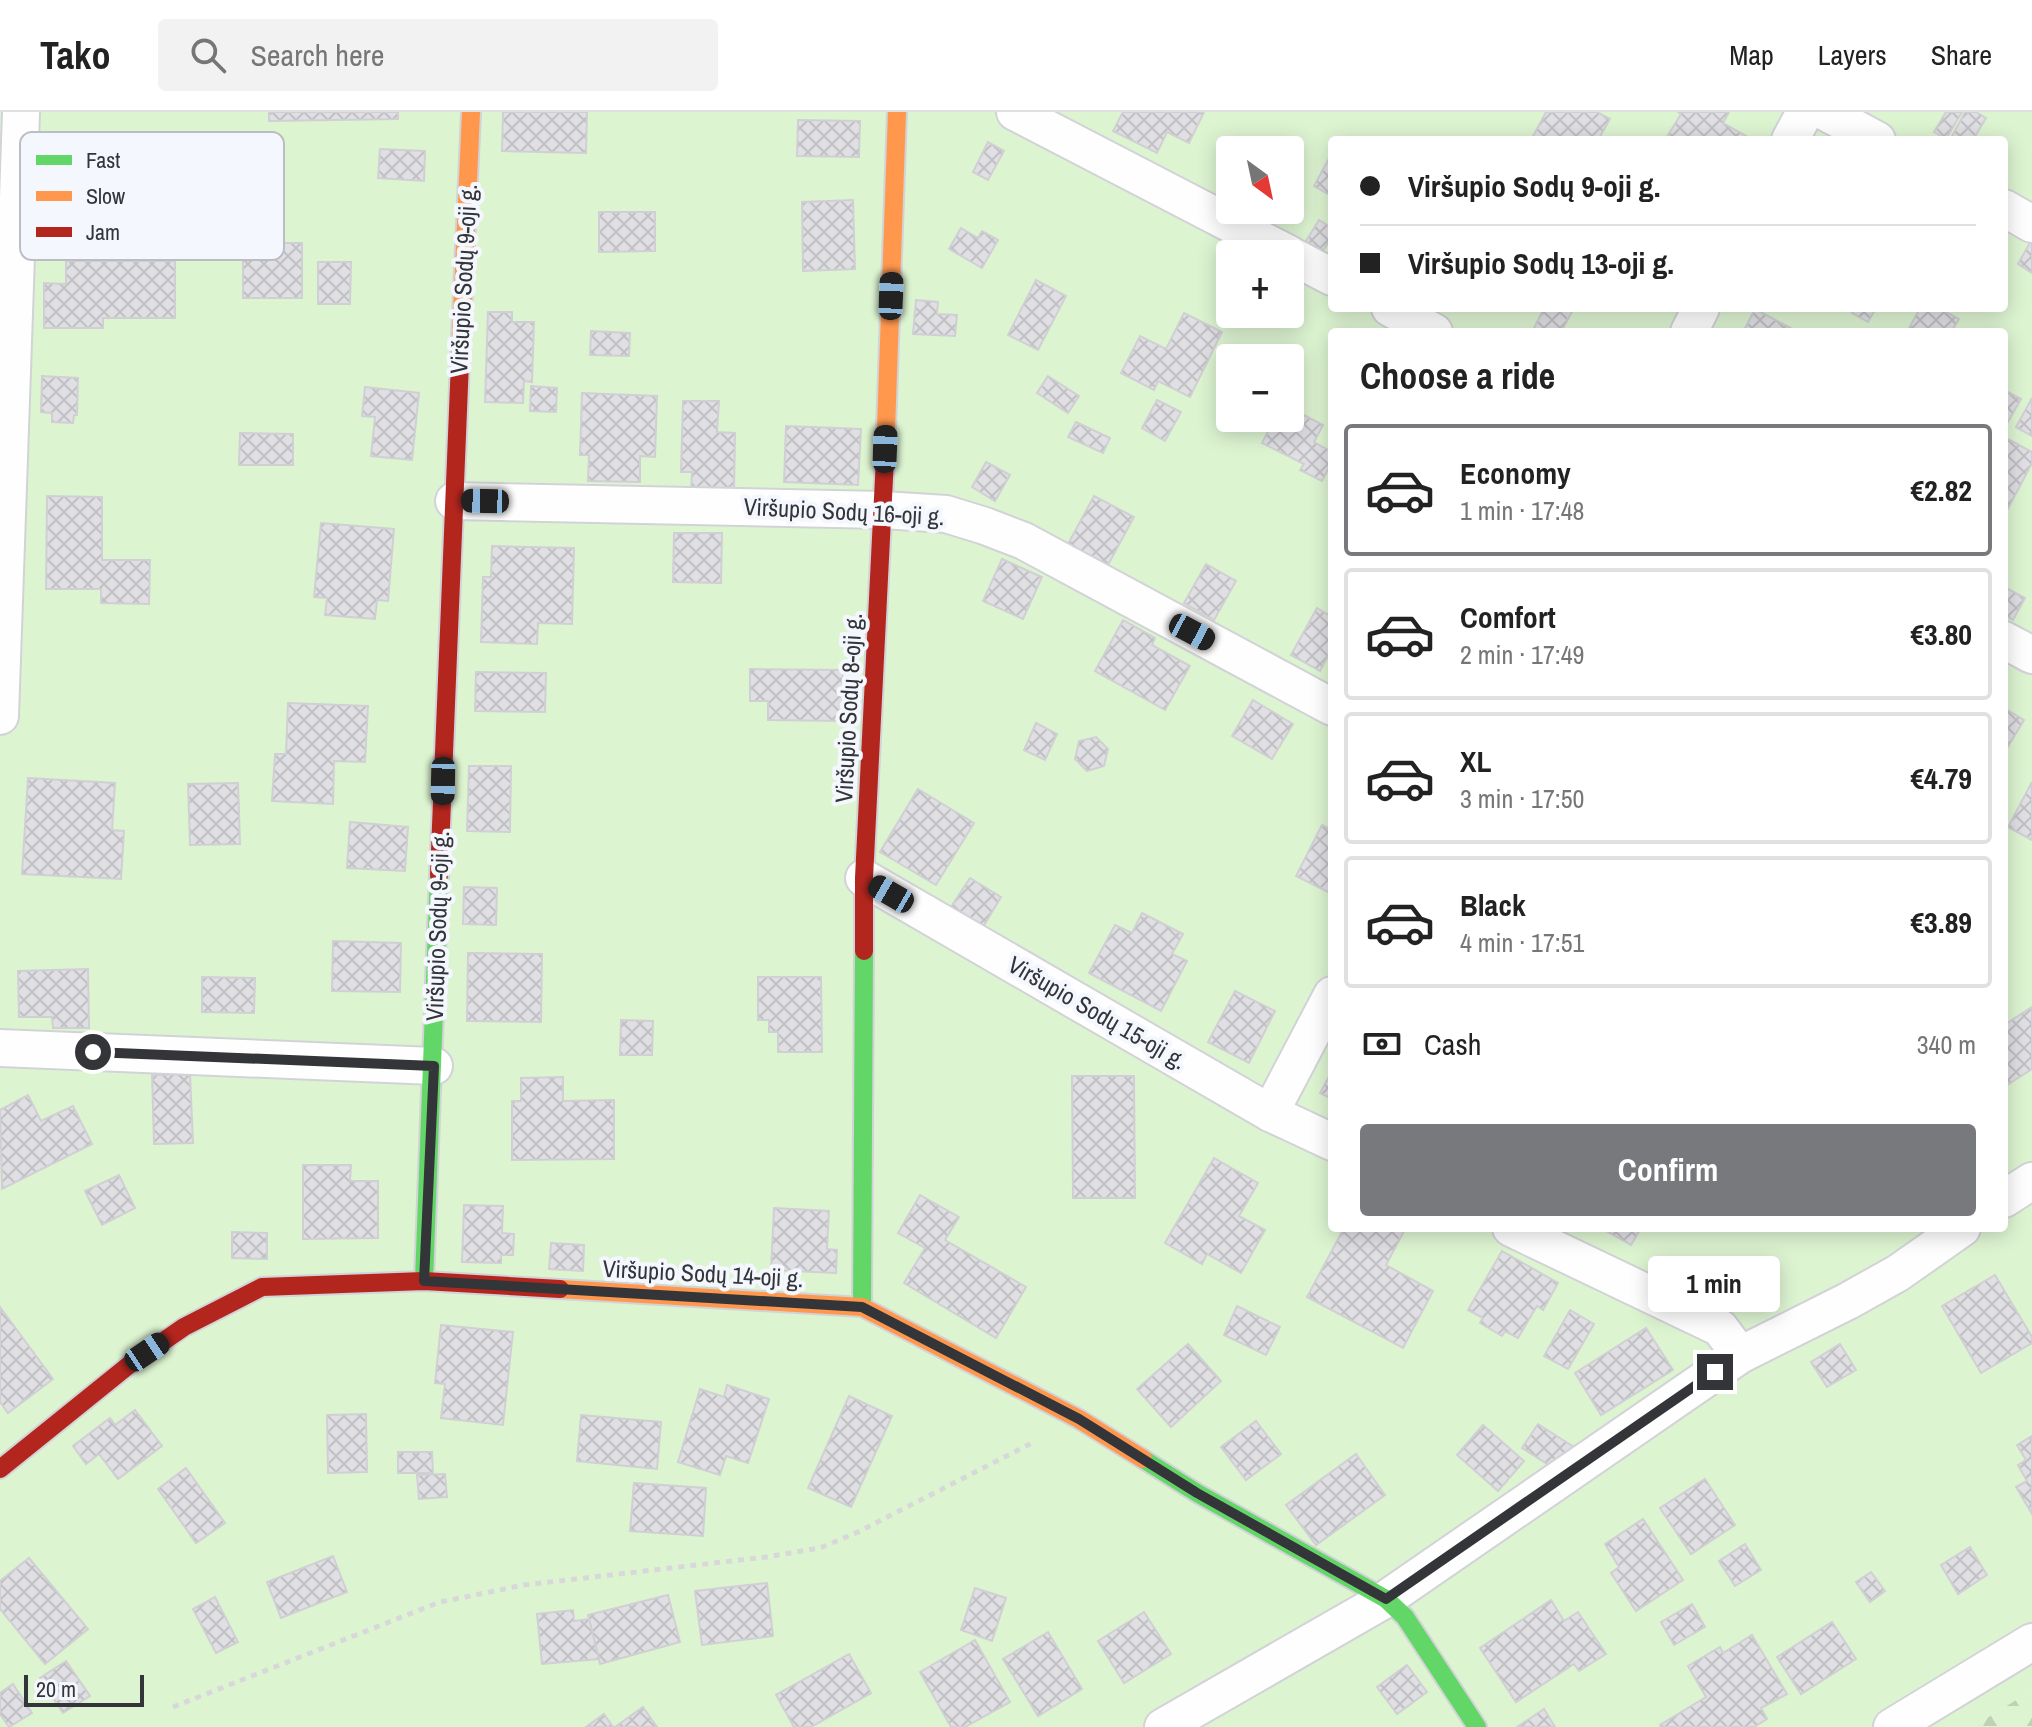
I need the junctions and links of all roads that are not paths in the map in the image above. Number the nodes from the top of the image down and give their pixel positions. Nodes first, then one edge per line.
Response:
1 (21, 112) edge
2 (471, 112) edge
3 (897, 112) edge
4 (1015, 112) edge
5 (1805, 112) edge
6 (1825, 112) edge
7 (20, 132) edge
8 (1792, 136) edge
9 (1870, 136) edge
10 (20, 139) edge
11 (2008, 210) edge
12 (2032, 224) edge
13 (1262, 240) edge
14 (1304, 262) edge
15 (1328, 275) edge
16 (1397, 312) edge
17 (1427, 328) edge
18 (454, 501) junction
19 (883, 510) junction
20 (2008, 642) edge
21 (2032, 655) edge
22 (0, 685) edge
23 (1328, 705) edge
24 (0, 716) edge
25 (864, 878) junction
26 (1328, 1003) edge
27 (0, 1048) edge
28 (434, 1066) junction
29 (1270, 1113) junction
30 (1328, 1140) edge
31 (1519, 1232) edge
32 (1956, 1232) edge
33 (424, 1281) junction
34 (862, 1307) junction
35 (1740, 1355) junction
36 (0, 1469) edge
37 (1386, 1599) junction
38 (2032, 1642) edge
39 (1163, 1727) edge
40 (1477, 1727) edge
41 (1892, 1727) edge

1 - 7 street
2 - 18 street, Viršupio Sodų 9-oji g.
3 - 19 street, Viršupio Sodų 8-oji g.
4 - 13 street
5 - 8 street
6 - 9 street
10 - 22 street
11 - 12 street
14 - 15 street
16 - 17 street
18 - 19 street, Viršupio Sodų 16-oji g.
18 - 28 street, Viršupio Sodų 9-oji g.
19 - 23 street, Viršupio Sodų 16-oji g.
19 - 25 street, Viršupio Sodų 8-oji g.
20 - 21 street
22 - 24 street
25 - 29 street, Viršupio Sodų 15-oji g.
25 - 34 street, Viršupio Sodų 8-oji g.
26 - 29 street
27 - 28 street
28 - 33 street, Viršupio Sodų 9-oji g.
29 - 30 street, Viršupio Sodų 15-oji g.
31 - 35 street
32 - 35 street
33 - 34 street, Viršupio Sodų 14-oji g.
33 - 36 street, Viršupio Sodų 14-oji g.
34 - 37 street, Viršupio Sodų 14-oji g.
35 - 37 street
37 - 39 street
37 - 40 street, Viršupio Sodų 14-oji g.
38 - 41 street

